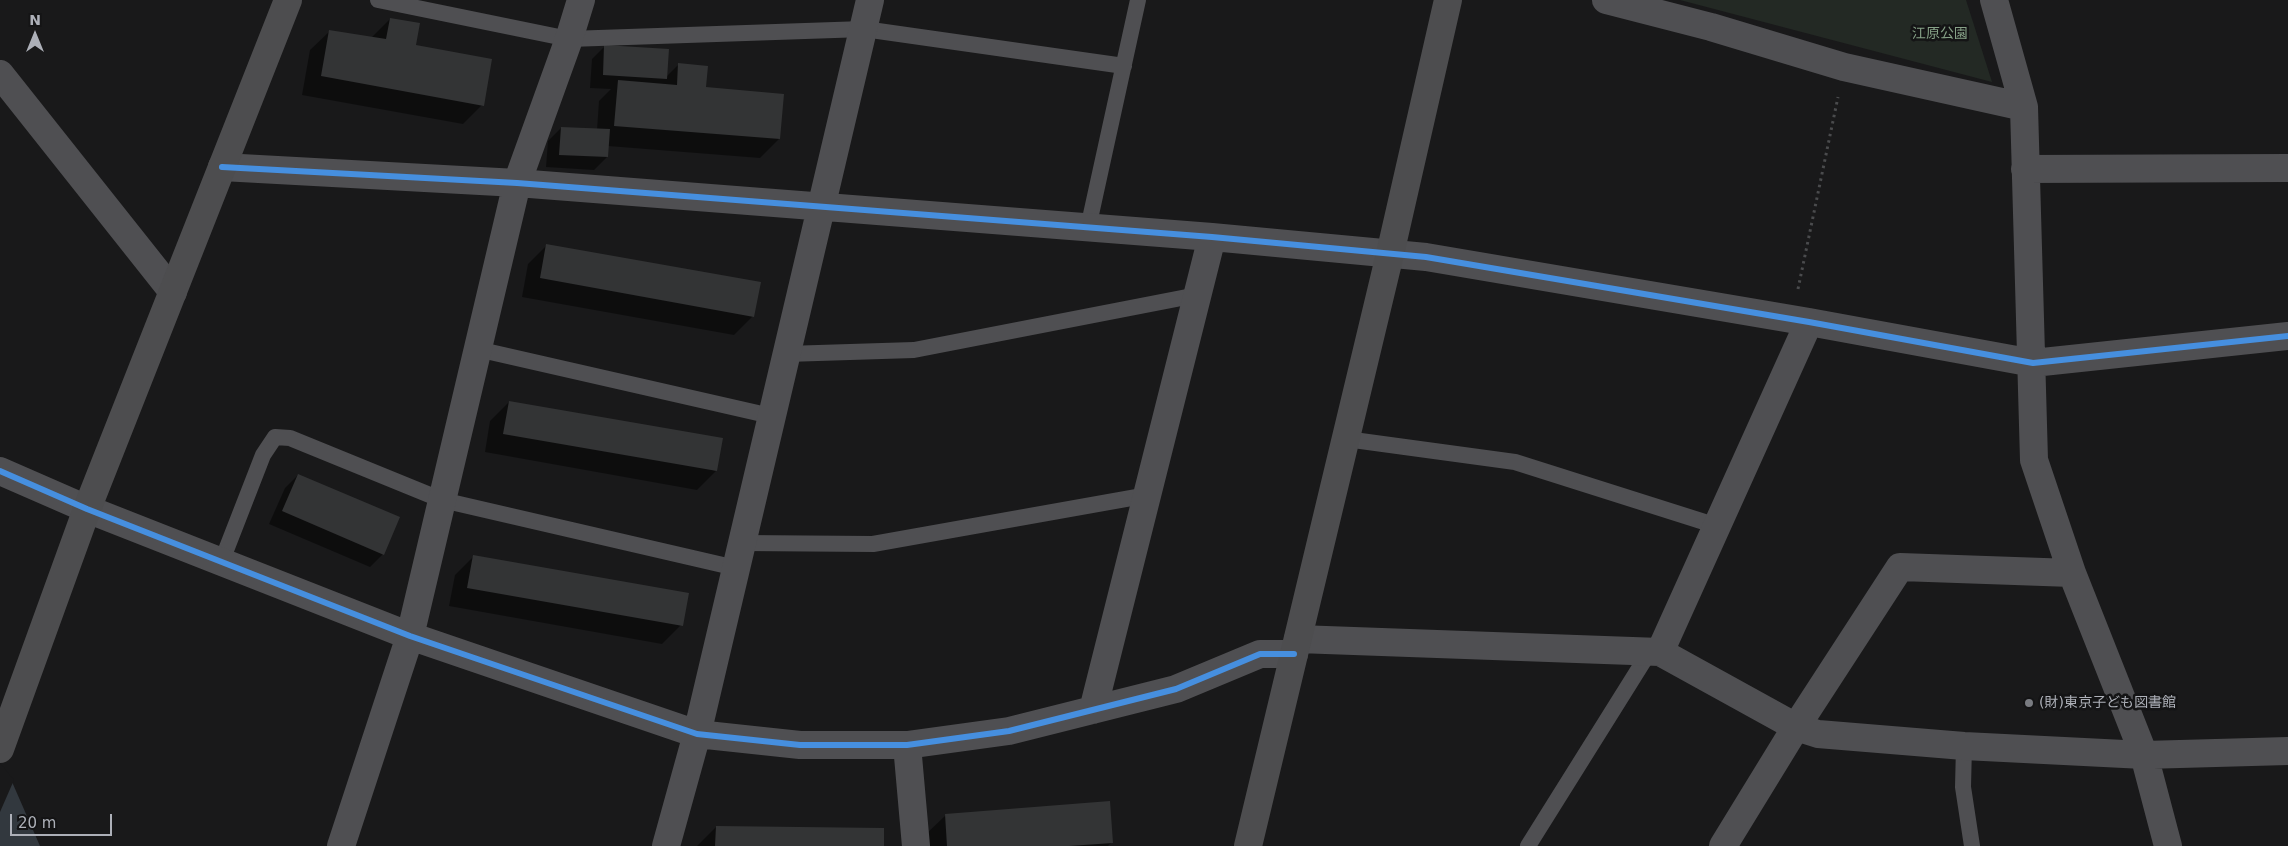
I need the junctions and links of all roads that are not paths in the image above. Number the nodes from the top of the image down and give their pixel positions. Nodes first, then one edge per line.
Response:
1 (288, 0) edge
2 (378, 0) edge
3 (581, 0) edge
4 (870, 0) edge
5 (1138, 0) edge
6 (1448, 0) edge
7 (1606, 0) edge
8 (1994, 0) edge
9 (864, 29) junction
10 (569, 39) junction
11 (1124, 66) junction
12 (0, 74) edge
13 (2024, 107) junction
14 (222, 167) junction
15 (2288, 168) edge
16 (2025, 169) junction
17 (516, 183) junction
18 (820, 207) junction
19 (1088, 228) junction
20 (1212, 237) junction
21 (1390, 254) junction
22 (173, 292) junction
23 (1197, 295) junction
24 (1801, 320) junction
25 (2288, 336) edge
26 (478, 349) junction
27 (786, 354) junction
28 (2033, 363) junction
29 (772, 416) junction
30 (1346, 439) junction
31 (0, 471) edge
32 (1148, 495) junction
33 (442, 500) junction
34 (87, 509) junction
35 (1717, 526) junction
36 (739, 555) junction
37 (221, 562) junction
38 (2072, 573) junction
39 (410, 636) junction
40 (1296, 647) junction
41 (1655, 651) junction
42 (1093, 710) junction
43 (1796, 727) junction
44 (698, 734) junction
45 (907, 745) junction
46 (1964, 746) junction
47 (0, 748) edge
48 (2288, 751) edge
49 (2144, 755) junction
50 (341, 846) edge
51 (666, 846) edge
52 (916, 846) edge
53 (1248, 846) edge
54 (1528, 846) edge
55 (1723, 846) edge
56 (1972, 846) edge
57 (2168, 846) edge

1 - 14 street
2 - 10 lane
3 - 10 street
4 - 9 street
5 - 11 lane
6 - 21 street
7 - 13 street
8 - 13 street
9 - 10 lane
9 - 11 lane
9 - 18 street
10 - 17 street
11 - 19 lane
12 - 22 street
13 - 16 street
14 - 17 street
14 - 22 street
15 - 16 street
16 - 28 street
17 - 18 street
17 - 26 street
18 - 19 street
18 - 27 street
19 - 20 street
20 - 21 street
20 - 23 street
21 - 24 street
21 - 30 street
22 - 34 street
23 - 27 lane
23 - 32 street
24 - 28 street
24 - 35 street
25 - 28 street
26 - 29 lane
26 - 33 street
27 - 29 street
28 - 38 street
29 - 36 street
30 - 35 lane
30 - 40 street
31 - 34 street
32 - 36 lane
32 - 42 street
33 - 36 lane
33 - 37 lane
33 - 39 street
34 - 37 street
34 - 47 street
35 - 41 street
36 - 44 street
37 - 39 street
38 - 43 street
38 - 49 street
39 - 44 street
39 - 50 street
40 - 41 street
40 - 42 street
40 - 53 street
41 - 43 street
41 - 54 lane
42 - 45 street
43 - 46 street
43 - 55 street
44 - 45 street
44 - 51 street
45 - 52 street
46 - 49 street
46 - 56 lane
48 - 49 street
49 - 57 street

